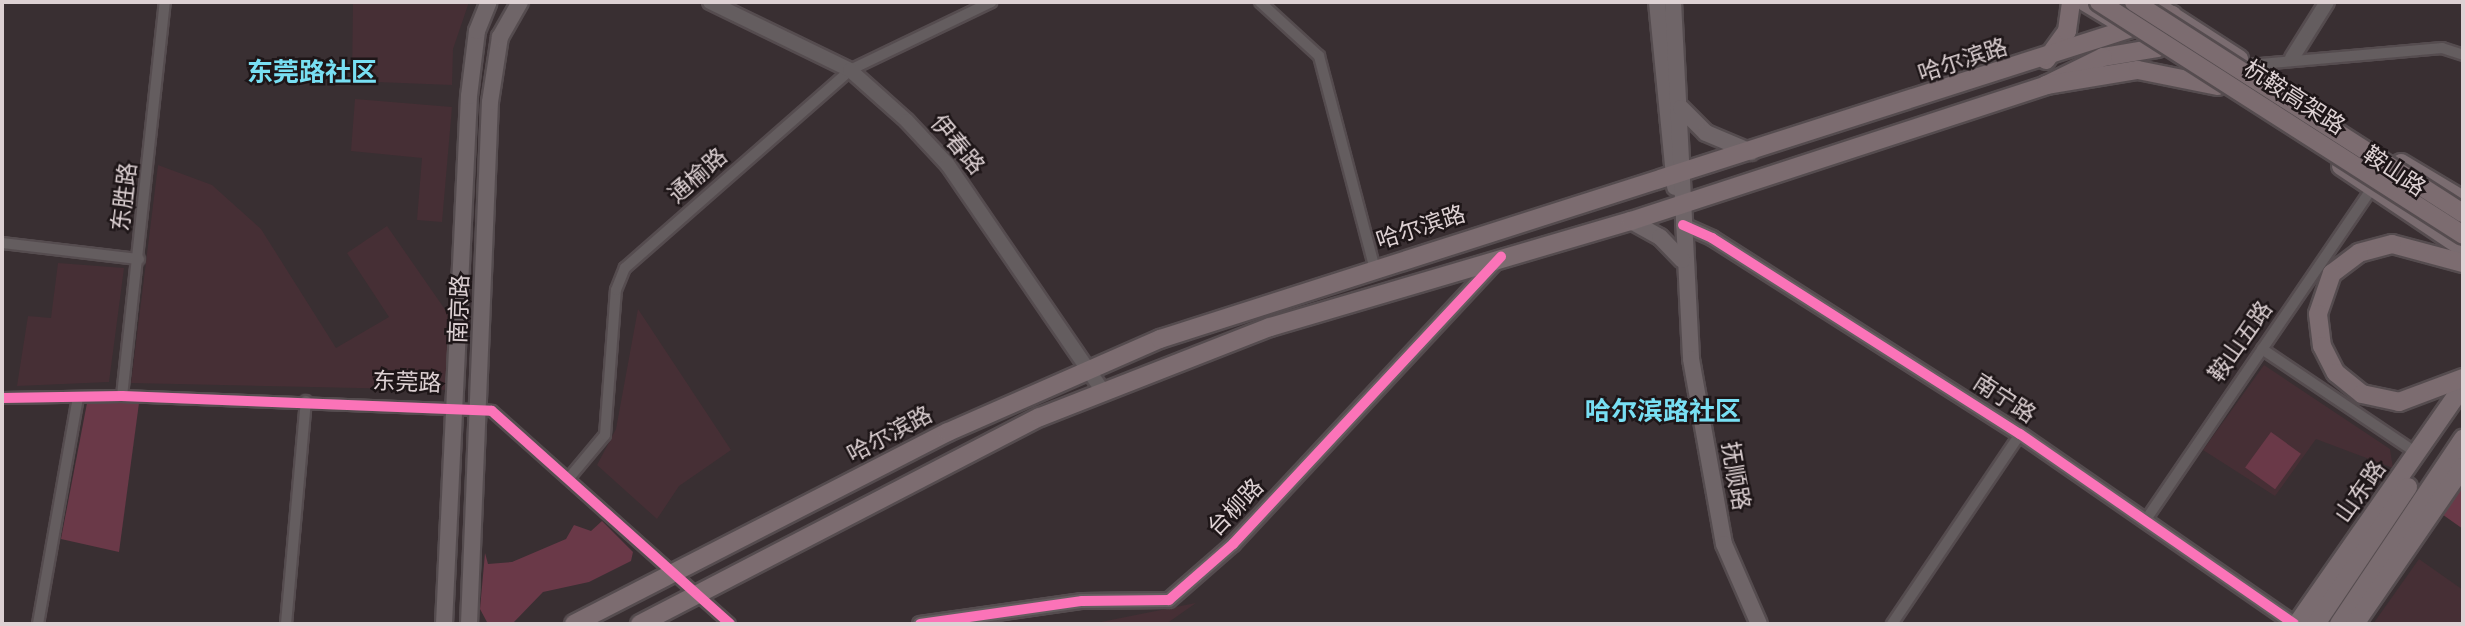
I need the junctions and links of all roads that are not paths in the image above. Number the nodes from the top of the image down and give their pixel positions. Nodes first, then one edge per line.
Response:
1 (165, 2) edge
2 (489, 2) edge
3 (520, 2) edge
4 (709, 2) edge
5 (992, 2) edge
6 (1260, 2) edge
7 (1657, 2) edge
8 (1673, 2) edge
9 (2071, 2) edge
10 (2085, 2) edge
11 (2099, 2) edge
12 (2134, 2) edge
13 (2151, 2) edge
14 (2327, 2) edge
15 (2172, 15) junction
16 (2129, 29) junction
17 (2157, 48) junction
18 (2463, 55) edge
19 (2292, 58) junction
20 (2046, 60) junction
21 (2249, 65) junction
22 (850, 70) junction
23 (2046, 85) junction
24 (2217, 86) junction
25 (1681, 108) junction
26 (1751, 152) junction
27 (1678, 175) junction
28 (2372, 188) junction
29 (2463, 200) edge
30 (1681, 203) junction
31 (2463, 213) edge
32 (1631, 221) junction
33 (1683, 225) junction
34 (2463, 235) edge
35 (2, 243) edge
36 (2463, 248) edge
37 (1501, 257) junction
38 (139, 259) junction
39 (1682, 260) junction
40 (2463, 263) edge
41 (1376, 269) junction
42 (2262, 349) junction
43 (1088, 370) junction
44 (2463, 378) edge
45 (2463, 386) edge
46 (1103, 391) junction
47 (122, 396) junction
48 (2, 398) edge
49 (78, 398) junction
50 (306, 401) junction
51 (459, 406) junction
52 (2463, 406) edge
53 (479, 408) junction
54 (2020, 434) junction
55 (2463, 439) edge
56 (2417, 453) junction
57 (2463, 467) edge
58 (569, 478) junction
59 (2145, 521) junction
60 (674, 575) junction
61 (696, 595) junction
62 (472, 620) edge
63 (38, 624) edge
64 (286, 624) edge
65 (444, 624) edge
66 (574, 624) edge
67 (640, 624) edge
68 (730, 624) edge
69 (920, 624) edge
70 (1759, 624) edge
71 (1892, 624) edge
72 (2295, 624) edge
73 (2316, 624) edge
74 (2339, 624) edge
75 (2355, 624) edge

1 - 38 street, 东胜路
2 - 51 main road, 南京路
3 - 53 main road, 南京路
4 - 22 street, 伊春路
5 - 22 street, 通榆路
6 - 41 street
7 - 27 main road, 抚顺路
8 - 25 main road, 抚顺路
9 - 20 highway
10 - 16 main road, 鞍山路
11 - 34 highway, 杭鞍高架路, bridge
12 - 31 highway, 杭鞍高架路, bridge
13 - 15 main road, 鞍山路
14 - 19 street
15 - 16 highway, 哈尔滨路
15 - 17 highway
15 - 21 main road, 鞍山路
16 - 17 main road, 鞍山路
16 - 20 highway, 哈尔滨路
17 - 23 highway
17 - 24 main road, 鞍山路
18 - 19 street
19 - 21 street
20 - 26 highway, 哈尔滨路
21 - 29 main road, 鞍山路
22 - 43 street, 伊春路
22 - 58 street, 通榆路
23 - 24 highway
23 - 30 highway
24 - 28 main road, 鞍山路
25 - 26 main road
25 - 27 main road, 抚顺路
26 - 27 highway, 哈尔滨路
27 - 30 main road, 抚顺路
27 - 41 highway, 哈尔滨路
28 - 36 main road, 鞍山路
28 - 42 street, 鞍山五路
30 - 32 highway
30 - 33 main road, 抚顺路
32 - 37 highway
32 - 39 main road
33 - 39 main road, 抚顺路
33 - 54 street, 南宁路
35 - 38 street
37 - 46 highway
37 - 69 street, 台柳路
38 - 47 street, 东胜路
39 - 70 main road, 抚顺路
40 - 44 highway
41 - 43 highway, 哈尔滨路
42 - 56 street
42 - 59 street, 鞍山五路
43 - 46 street, 伊春路
43 - 60 highway, 哈尔滨路
45 - 56 main road, 山东路
46 - 61 highway
47 - 49 street, 东莞路
47 - 50 street, 东莞路
48 - 49 street, 东莞路
49 - 63 street
50 - 51 street, 东莞路
50 - 64 street
51 - 53 street, 东莞路
51 - 65 main road, 南京路
52 - 73 main road, 山东路
53 - 58 street, 东莞路
53 - 62 main road, 南京路
54 - 59 street, 南宁路
54 - 71 street
55 - 74 main road
56 - 72 main road, 山东路
57 - 75 main road
58 - 60 street, 东莞路
59 - 72 street, 南宁路
60 - 61 street, 东莞路
60 - 66 highway, 哈尔滨路
61 - 67 highway
61 - 68 street, 东莞路

